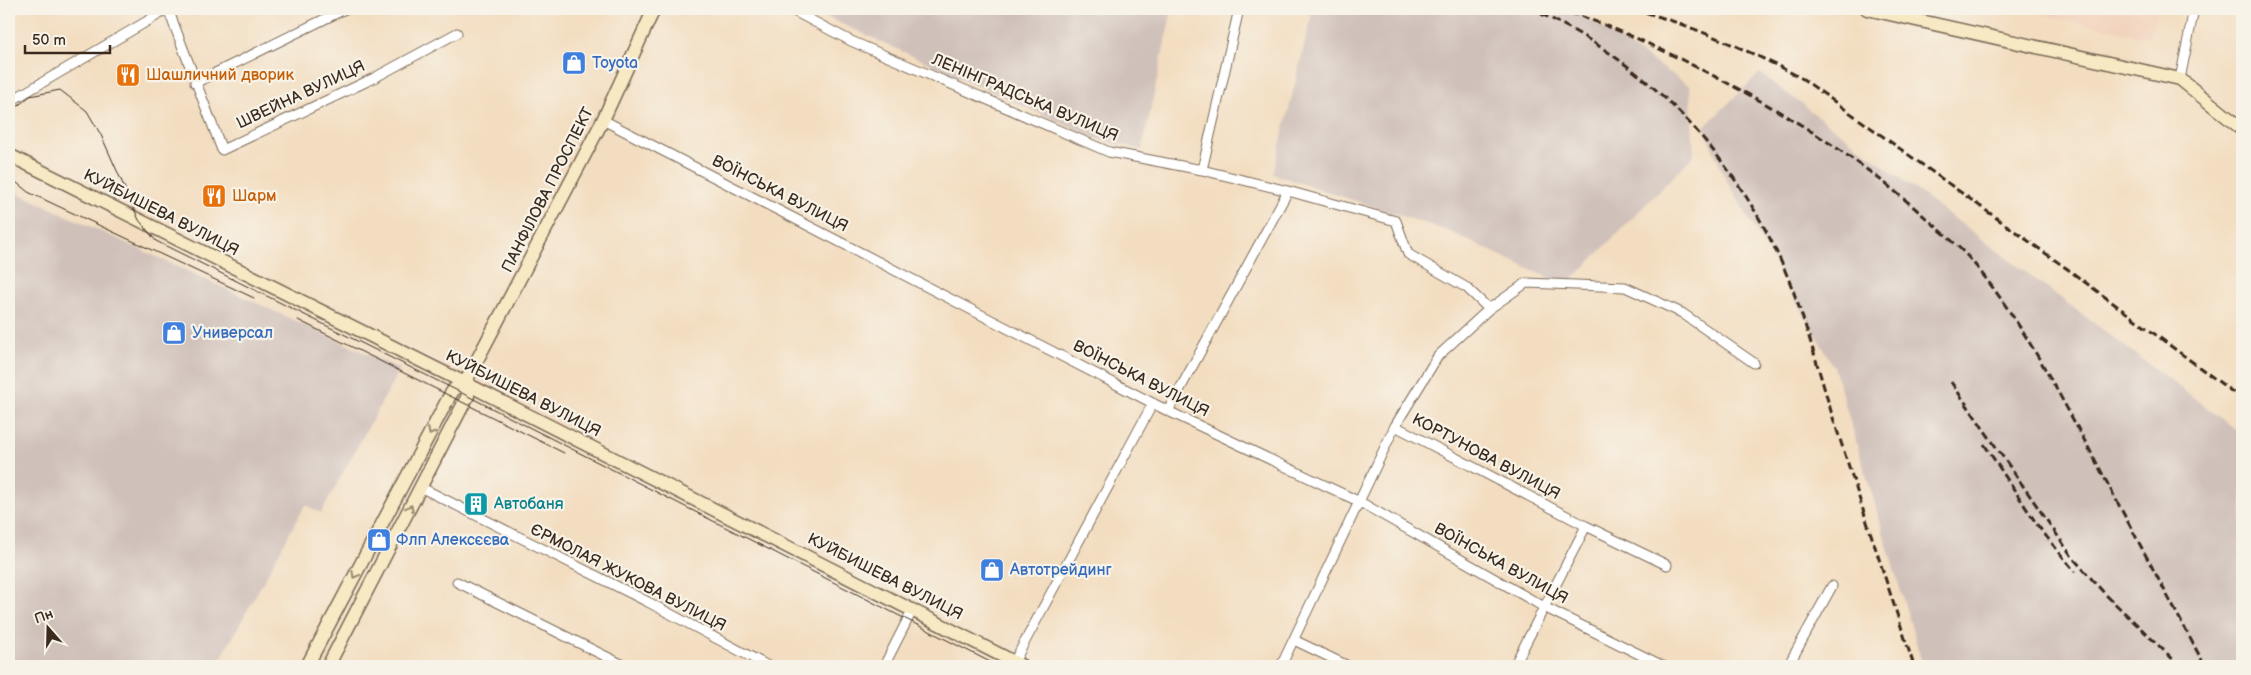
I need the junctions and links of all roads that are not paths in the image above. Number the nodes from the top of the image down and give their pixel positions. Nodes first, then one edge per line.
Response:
1 (168, 9) edge
2 (345, 9) edge
3 (654, 9) edge
4 (790, 9) edge
5 (1239, 9) edge
6 (1867, 9) edge
7 (2194, 9) edge
8 (457, 33) dead end
9 (2180, 79) junction
10 (195, 83) junction
11 (9, 102) edge
12 (603, 120) junction
13 (2242, 129) edge
14 (9, 154) edge
15 (1202, 170) junction
16 (1288, 191) junction
17 (1490, 308) junction
18 (1754, 363) dead end
19 (460, 386) junction
20 (1154, 403) junction
21 (1168, 410) junction
22 (1396, 426) junction
23 (420, 488) junction
24 (1360, 502) junction
25 (1586, 526) junction
26 (1666, 564) dead end
27 (457, 582) dead end
28 (1832, 586) dead end
29 (1544, 607) junction
30 (913, 609) junction
31 (1294, 640) junction
32 (1018, 664) edge
33 (307, 666) edge
34 (328, 666) edge
35 (625, 666) edge
36 (768, 666) edge
37 (884, 666) edge
38 (1281, 666) edge
39 (1348, 666) edge
40 (1514, 666) edge
41 (1663, 666) edge
42 (1788, 666) edge

1 - 10 street, ШВЕЙНА ВУЛИЦЯ
1 - 11 street
2 - 10 street
3 - 12 main road, ПАНФІЛОВА ПРОСПЕКТ
4 - 15 street, ЛЕНІНГРАДСЬКА ВУЛИЦЯ
5 - 15 street
6 - 9 main road
7 - 9 street
8 - 10 street, ШВЕЙНА ВУЛИЦЯ
9 - 13 main road
12 - 19 main road, ПАНФІЛОВА ПРОСПЕКТ
12 - 20 street, ВОЇНСЬКА ВУЛИЦЯ
14 - 19 main road, КУЙБИШЕВА ВУЛИЦЯ
15 - 16 street, ЛЕНІНГРАДСЬКА ВУЛИЦЯ
16 - 17 street, ЛЕНІНГРАДСЬКА ВУЛИЦЯ
16 - 21 street
17 - 18 street, КОРТУНОВА ВУЛИЦЯ
17 - 22 street, КОРТУНОВА ВУЛИЦЯ
19 - 23 main road
19 - 30 main road, КУЙБИШЕВА ВУЛИЦЯ
19 -> 33 main road, ПАНФІЛОВА ПРОСПЕКТ
20 - 21 street, ВОЇНСЬКА ВУЛИЦЯ
20 - 32 street
21 - 24 street, ВОЇНСЬКА ВУЛИЦЯ
22 - 24 street
22 - 25 street, КОРТУНОВА ВУЛИЦЯ
34 -> 23 main road
23 - 36 street, ЄРМОЛАЯ ЖУКОВА ВУЛИЦЯ
24 - 29 street, ВОЇНСЬКА ВУЛИЦЯ
24 - 31 street
25 - 26 street, КОРТУНОВА ВУЛИЦЯ
25 - 29 street
27 - 35 street
28 - 42 street
29 - 40 street
29 - 41 street, ВОЇНСЬКА ВУЛИЦЯ
30 - 32 main road, КУЙБИШЕВА ВУЛИЦЯ
30 - 37 street
31 - 38 street
31 - 39 street

